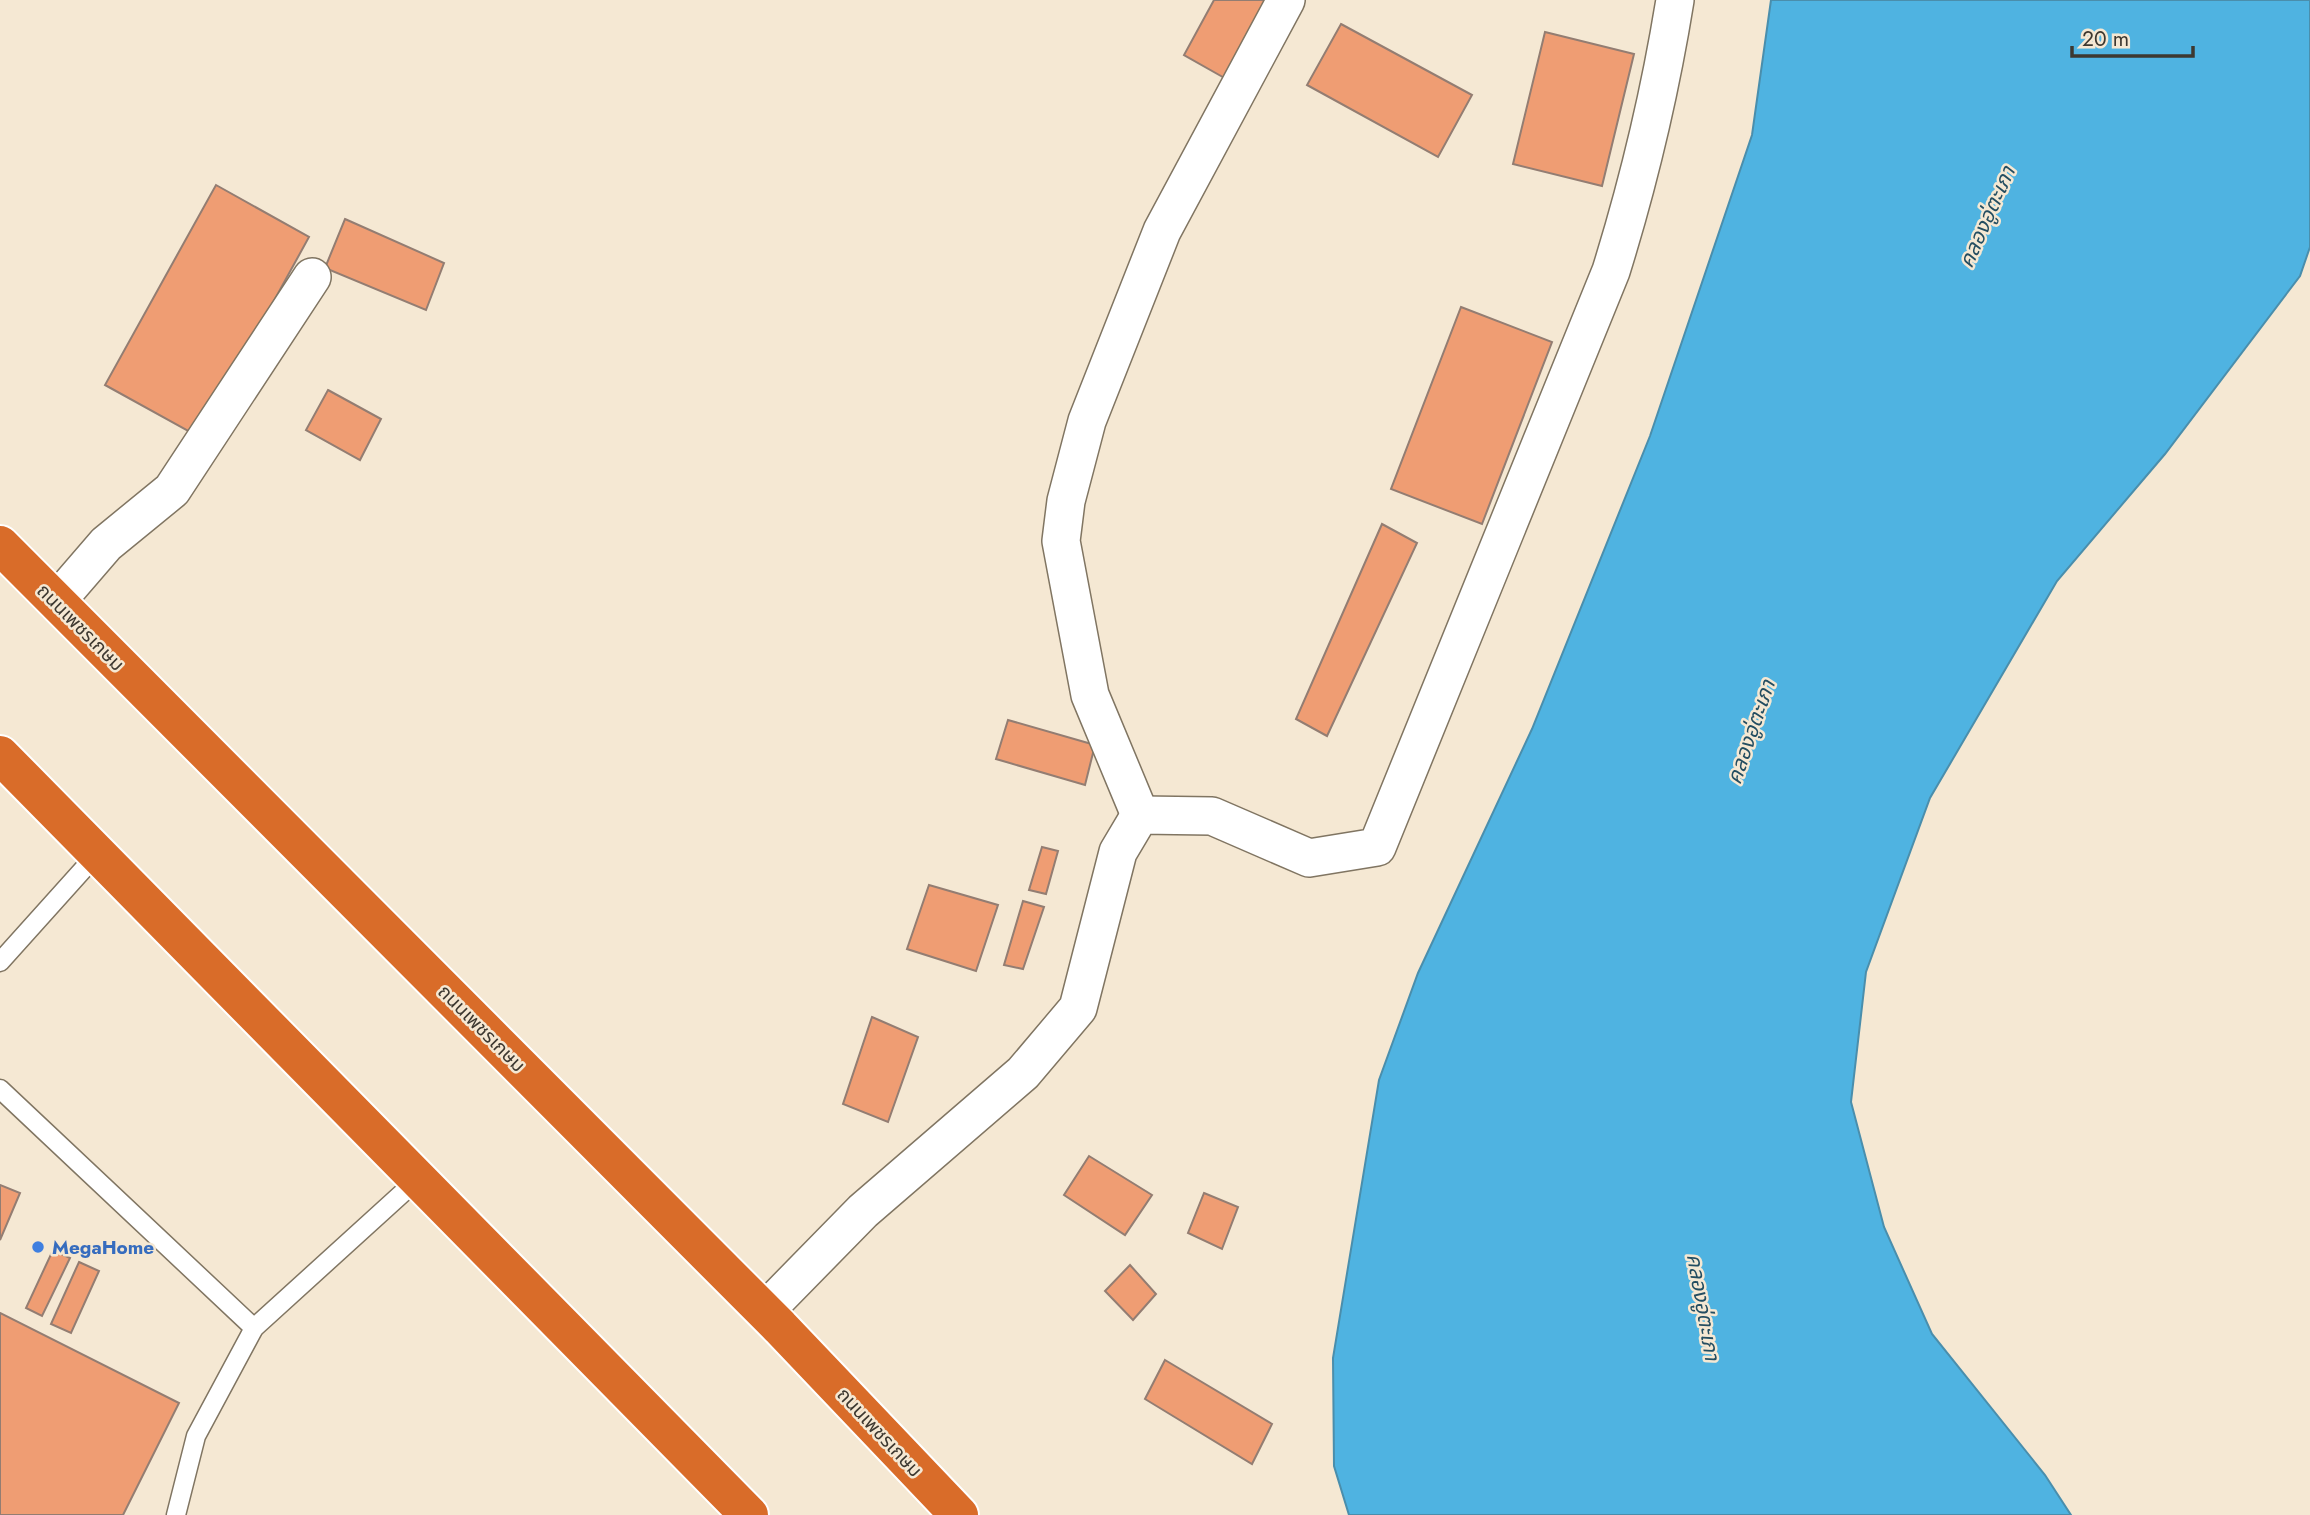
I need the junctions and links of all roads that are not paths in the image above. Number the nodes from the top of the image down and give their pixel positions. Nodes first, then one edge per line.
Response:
1 (1286, 0) edge
2 (1675, 0) edge
3 (312, 277) dead end
4 (0, 545) edge
5 (56, 603) junction
6 (0, 755) edge
7 (1140, 815) junction
8 (97, 854) junction
9 (0, 962) edge
10 (0, 1088) edge
11 (418, 1179) junction
12 (765, 1311) junction
13 (254, 1328) junction
14 (176, 1515) edge
15 (749, 1515) edge
16 (959, 1515) edge

1 - 7 street
2 - 7 street
3 - 5 street
4 - 5 highway, ถนนเพชรเกษม
5 - 12 highway, ถนนเพชรเกษม
6 - 8 highway
7 - 12 street
8 - 9 lane
8 - 11 highway
10 - 13 lane
11 - 13 lane
11 - 15 highway
12 - 16 highway, ถนนเพชรเกษม
13 - 14 lane

